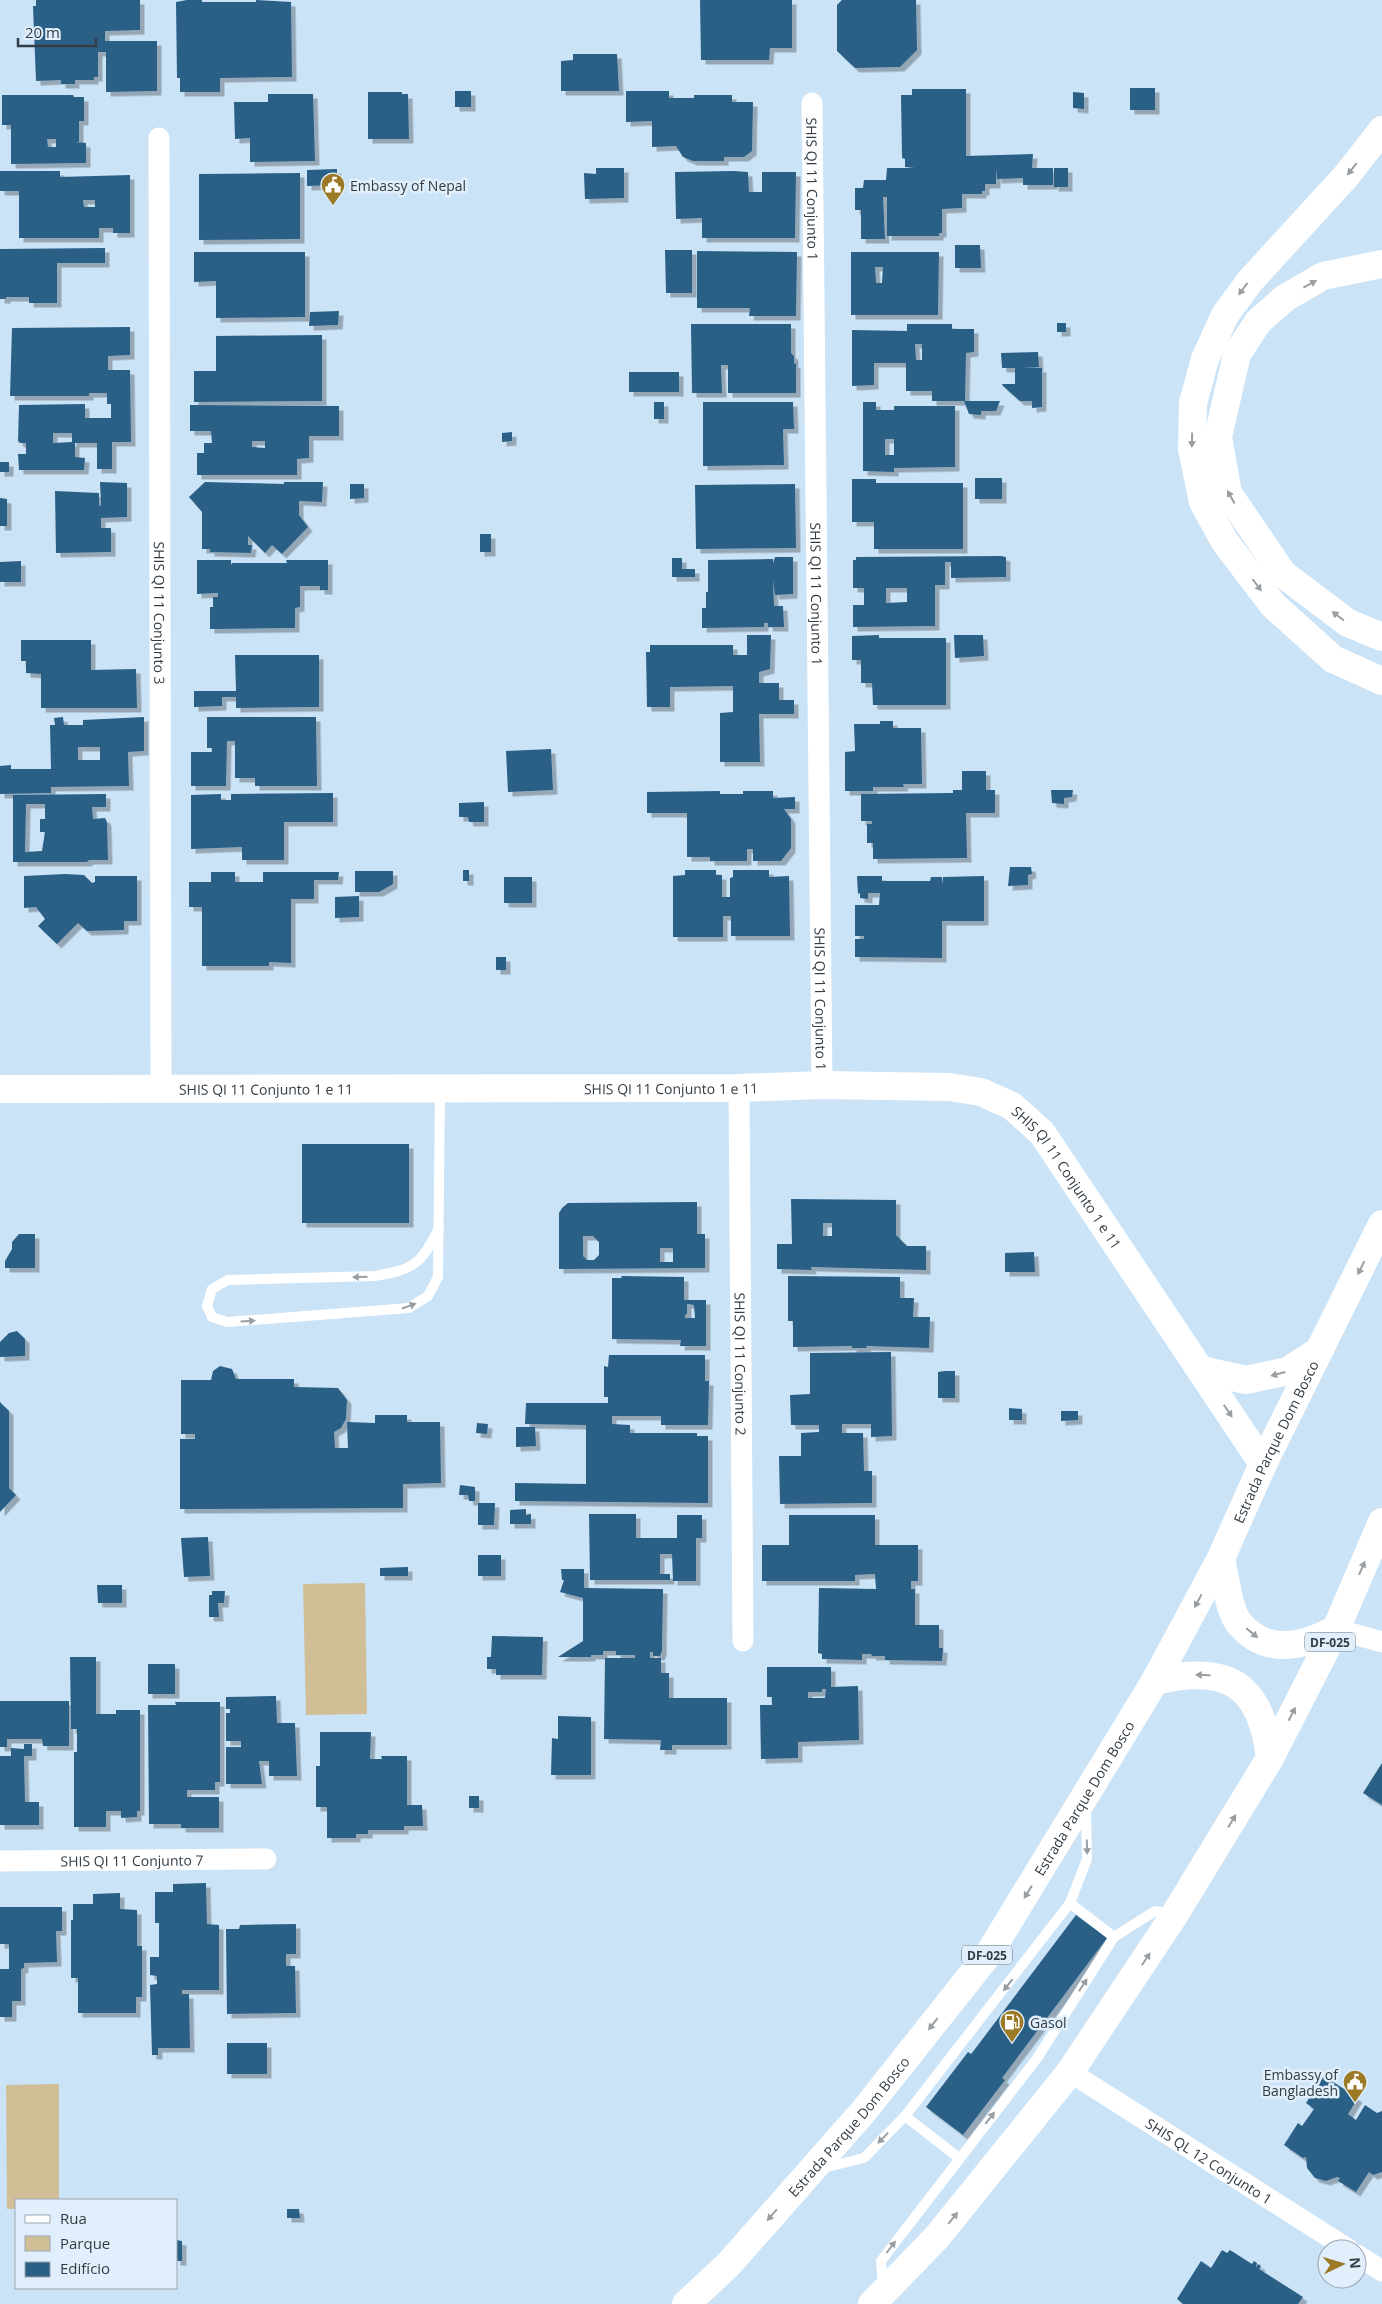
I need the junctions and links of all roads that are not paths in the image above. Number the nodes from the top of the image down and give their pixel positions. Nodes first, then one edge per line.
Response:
1 (812, 103) dead end
2 (1382, 130) edge
3 (159, 138) dead end
4 (1382, 264) edge
5 (1382, 637) edge
6 (1382, 681) edge
7 (822, 1085) junction
8 (440, 1088) junction
9 (739, 1088) junction
10 (0, 1089) edge
11 (161, 1089) junction
12 (1382, 1224) edge
13 (439, 1228) junction
14 (1320, 1350) junction
15 (1201, 1370) junction
16 (1263, 1464) junction
17 (1382, 1522) edge
18 (1221, 1558) junction
19 (1336, 1629) junction
20 (742, 1641) dead end
21 (1382, 1642) edge
22 (1155, 1681) junction
23 (1270, 1758) junction
24 (1085, 1798) junction
25 (266, 1859) dead end
26 (0, 1861) edge
27 (1070, 1903) junction
28 (1175, 1914) junction
29 (1114, 1937) junction
30 (1070, 2072) junction
31 (905, 2116) junction
32 (959, 2158) junction
33 (811, 2171) junction
34 (1332, 2239) edge
35 (1367, 2261) edge
36 (1382, 2271) edge
37 (878, 2298) edge
38 (686, 2304) edge

1 - 7 street, SHIS QI 11 Conjunto 1
2 -> 6 main road
3 - 11 street, SHIS QI 11 Conjunto 3
5 -> 4 main road
7 - 9 main road, SHIS QI 11 Conjunto 1 e 11
7 - 15 main road, SHIS QI 11 Conjunto 1 e 11
8 - 9 main road, SHIS QI 11 Conjunto 1 e 11
8 - 11 main road, SHIS QI 11 Conjunto 1 e 11
8 - 13 lane
9 - 20 street, SHIS QI 11 Conjunto 2
10 - 11 main road, SHIS QI 11 Conjunto 1 e 11
12 -> 14 main road, Estrada Parque Dom Bosco / DF-025
13 -> 13 lane
14 -> 15 main road
14 - 16 main road, Estrada Parque Dom Bosco / DF-025
15 -> 16 main road, SHIS QI 11 Conjunto 1 e 11
16 - 18 main road, Estrada Parque Dom Bosco / DF-025
19 -> 17 main road, DF-025
18 -> 19 main road
18 -> 22 main road, Estrada Parque Dom Bosco / DF-025
19 - 21 street
23 -> 19 main road, DF-025
23 -> 22 main road
22 - 24 main road, Estrada Parque Dom Bosco / DF-025
28 -> 23 main road, DF-025
24 -> 27 lane
24 -> 33 main road, Estrada Parque Dom Bosco / DF-025
25 - 26 street, SHIS QI 11 Conjunto 7
27 - 29 lane
27 -> 31 lane
28 - 29 lane
30 -> 28 main road, DF-025
32 -> 29 lane
30 - 34 street, SHIS QL 12 Conjunto 1
37 -> 30 main road, DF-025
31 - 32 lane
31 -> 33 lane
37 -> 32 lane
33 -> 38 main road, Estrada Parque Dom Bosco / DF-025
35 - 36 street

